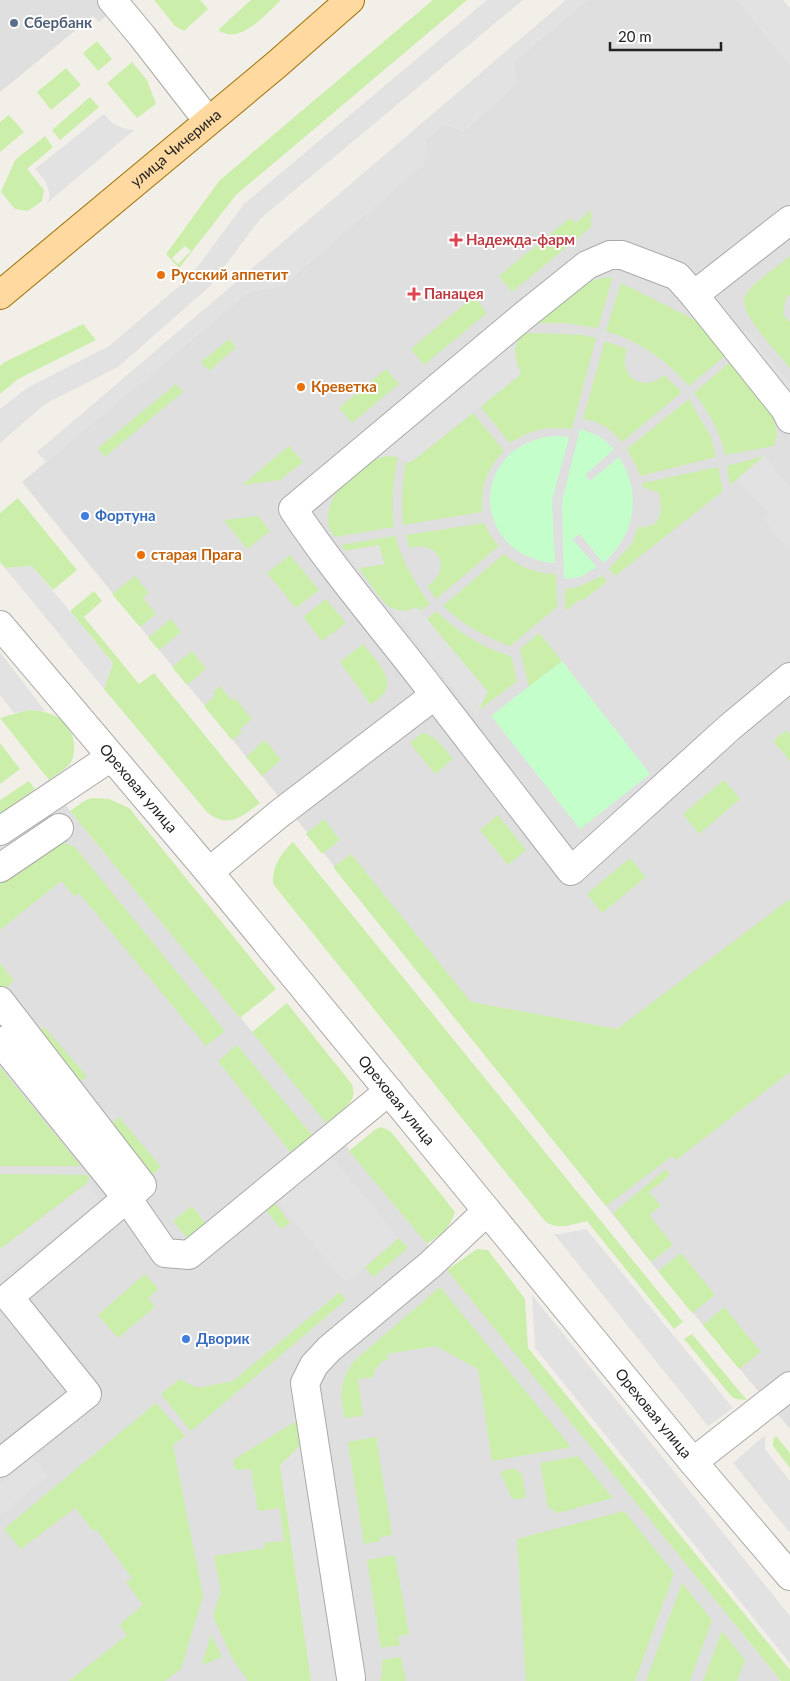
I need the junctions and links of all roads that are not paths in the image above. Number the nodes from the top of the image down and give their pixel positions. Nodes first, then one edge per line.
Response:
1 (112, 0) edge
2 (350, 0) edge
3 (208, 121) junction
4 (790, 220) edge
5 (0, 295) edge
6 (694, 295) junction
7 (790, 419) edge
8 (0, 624) edge
9 (790, 677) edge
10 (435, 695) junction
11 (111, 757) junction
12 (60, 828) dead end
13 (0, 831) edge
14 (0, 868) edge
15 (209, 872) junction
16 (0, 1001) edge
17 (0, 1041) edge
18 (389, 1091) junction
19 (127, 1198) junction
20 (487, 1211) junction
21 (4, 1298) edge
22 (790, 1386) edge
23 (694, 1462) junction
24 (0, 1463) edge
25 (790, 1576) edge
26 (351, 1678) dead end

1 - 3 street
2 - 3 main road, улица Чичерина
3 - 5 main road, улица Чичерина
4 - 6 street
6 - 7 street
6 - 10 street
8 - 11 street, Ореховая улица
9 - 10 street
10 - 15 street
11 - 13 street
11 - 15 street, Ореховая улица
12 - 14 street
15 - 18 street, Ореховая улица
16 - 19 street
17 - 19 street
18 - 19 street
18 - 20 street, Ореховая улица
19 - 21 street
20 - 23 street, Ореховая улица
20 - 26 street
21 - 24 street
22 - 23 street
23 - 25 street, Ореховая улица

